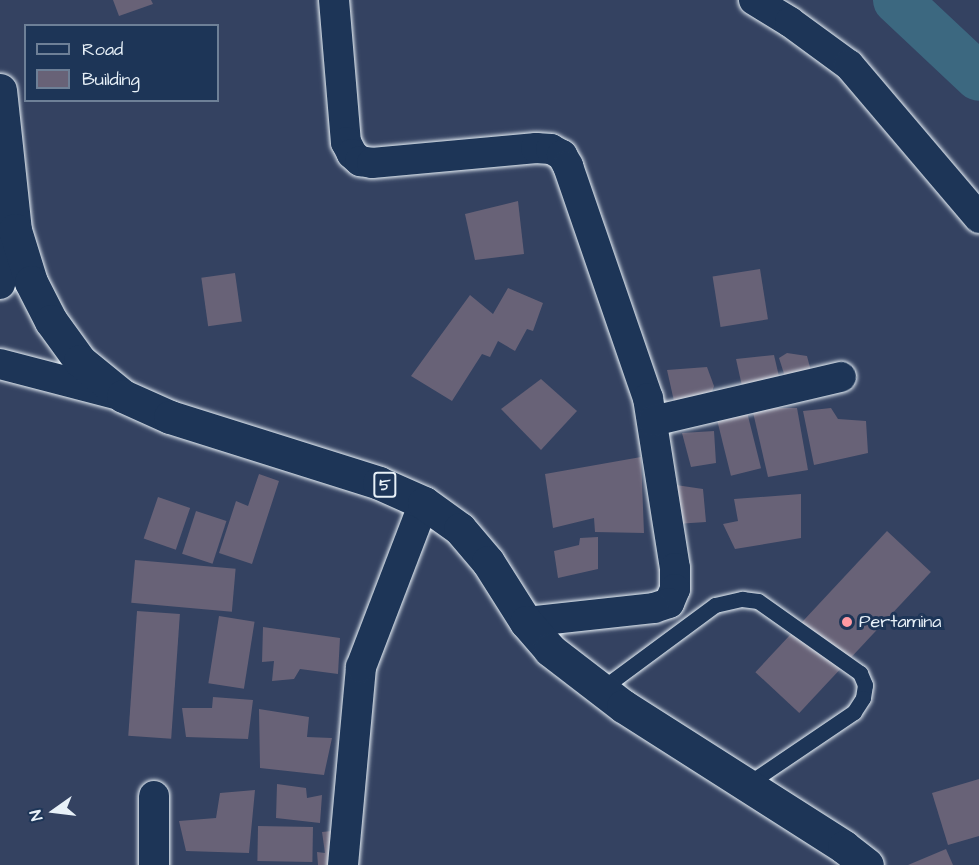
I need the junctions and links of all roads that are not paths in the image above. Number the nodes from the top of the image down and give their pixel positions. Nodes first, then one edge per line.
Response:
1 (334, 0) edge
2 (754, 0) edge
3 (0, 90) edge
4 (979, 218) edge
5 (15, 230) junction
6 (0, 284) edge
7 (0, 364) edge
8 (842, 377) dead end
9 (123, 396) junction
10 (653, 421) junction
11 (424, 503) junction
12 (526, 622) junction
13 (600, 690) junction
14 (746, 785) junction
15 (154, 796) dead end
16 (154, 865) edge
17 (343, 865) edge
18 (867, 865) edge

1 - 10 street
2 - 4 street
3 - 5 highway, 5
5 - 6 street
5 - 9 highway, 5
7 - 9 street
8 - 10 street
9 - 11 highway, 5
10 - 12 street
11 - 12 highway, 5
11 - 17 street
12 - 13 highway, 5
13 - 14 highway, 5
13 - 14 lane
14 - 18 highway, 5
15 - 16 street

